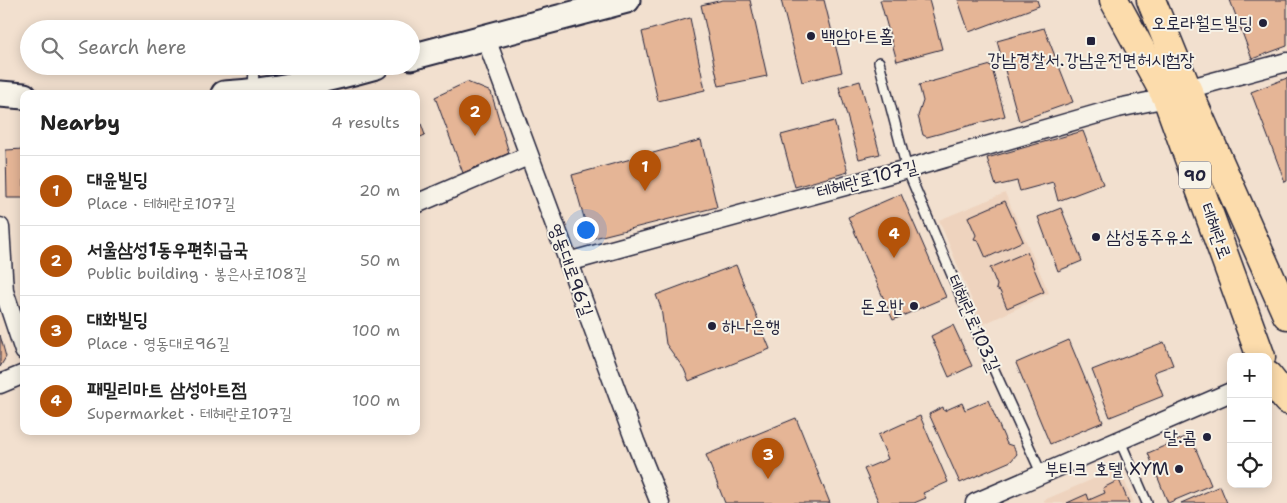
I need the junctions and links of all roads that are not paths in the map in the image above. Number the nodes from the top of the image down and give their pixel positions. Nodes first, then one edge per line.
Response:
1 (628, 0) edge
2 (1114, 0) edge
3 (1151, 0) edge
4 (485, 36) junction
5 (420, 54) edge
6 (879, 62) dead end
7 (1287, 62) edge
8 (254, 75) edge
9 (343, 75) edge
10 (253, 90) edge
11 (265, 90) edge
12 (1177, 93) junction
13 (0, 94) edge
14 (20, 96) edge
15 (528, 156) junction
16 (907, 169) junction
17 (420, 202) edge
18 (0, 227) edge
19 (568, 262) junction
20 (2, 290) edge
21 (1287, 315) edge
22 (20, 340) edge
23 (1260, 353) edge
24 (20, 376) edge
25 (1272, 381) edge
26 (0, 384) edge
27 (1227, 394) edge
28 (1287, 400) edge
29 (1120, 442) junction
30 (1042, 475) junction
31 (660, 503) edge
32 (976, 503) edge
33 (1147, 503) edge

1 - 4 street
2 - 12 main road, 테헤란로 / 90
3 - 12 main road, 테헤란로 / 90
4 - 5 street
4 - 15 street, 영동대로96길
6 - 16 lane, 테헤란로103길
7 - 12 street, 테헤란로107길
8 - 10 lane
9 - 11 street
12 - 16 street, 테헤란로107길
12 - 21 main road, 테헤란로 / 90
12 - 23 main road, 테헤란로 / 90
13 - 14 street
15 - 17 street
15 - 19 street, 영동대로96길
16 - 19 street, 테헤란로107길
16 - 30 lane, 테헤란로103길
18 - 20 street
19 - 31 street, 영동대로96길
20 - 22 street
24 - 26 street
25 - 28 main road
27 - 29 street
29 - 30 street
29 - 33 lane
30 - 32 street

